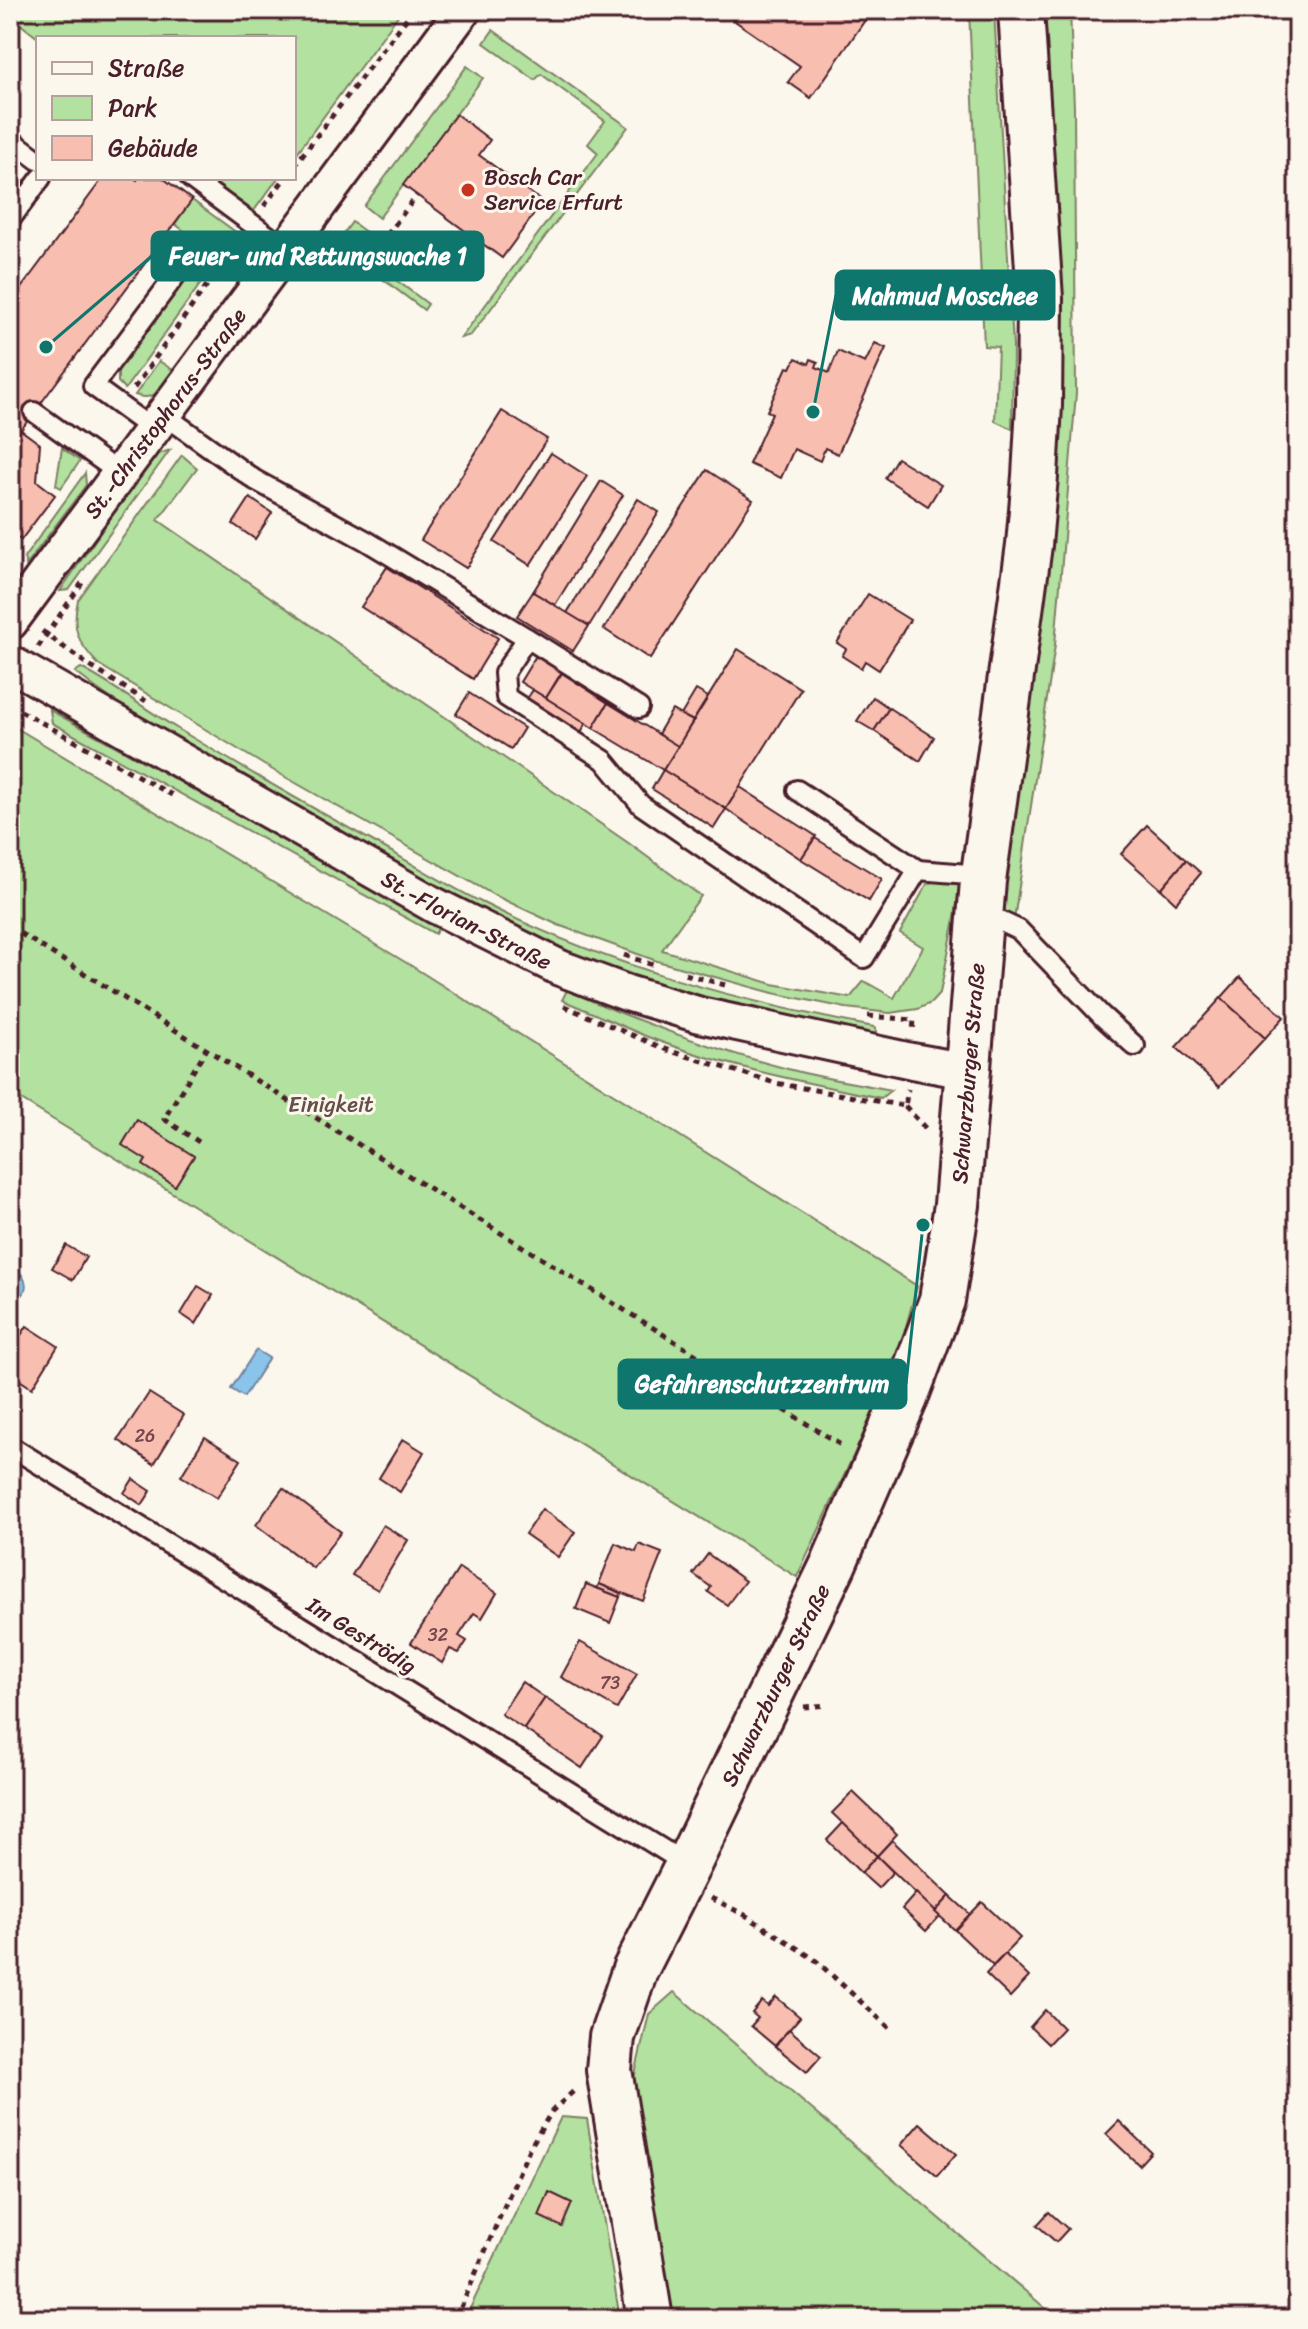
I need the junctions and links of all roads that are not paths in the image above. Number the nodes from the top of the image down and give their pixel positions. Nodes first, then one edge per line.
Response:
1 (463, 10) edge
2 (1021, 10) edge
3 (10, 139) edge
4 (36, 158) edge
5 (40, 180) edge
6 (193, 180) edge
7 (10, 220) edge
8 (196, 248) dead end
9 (286, 249) junction
10 (34, 412) dead end
11 (158, 422) junction
12 (119, 473) junction
13 (14, 617) edge
14 (527, 638) junction
15 (10, 663) edge
16 (639, 708) dead end
17 (797, 790) dead end
18 (918, 870) junction
19 (982, 897) junction
20 (1135, 1046) dead end
21 (967, 1071) junction
22 (10, 1446) edge
23 (684, 1873) junction
24 (650, 2319) edge

1 - 9 street, St.-Christophorus-Straße
2 - 19 street, Schwarzburger Straße
3 - 4 lane
5 - 7 lane
6 - 9 lane
8 - 11 lane
9 - 11 street, St.-Christophorus-Straße
10 - 12 lane
11 - 12 street, St.-Christophorus-Straße
11 - 14 lane
12 - 13 street, St.-Christophorus-Straße
14 - 16 lane
14 - 18 lane
15 - 21 street, St.-Florian-Straße
17 - 18 lane
18 - 19 lane
19 - 20 lane
19 - 21 street, Schwarzburger Straße
21 - 23 street, Schwarzburger Straße
22 - 23 lane, Im Geströdig
23 - 24 street, Schwarzburger Straße

